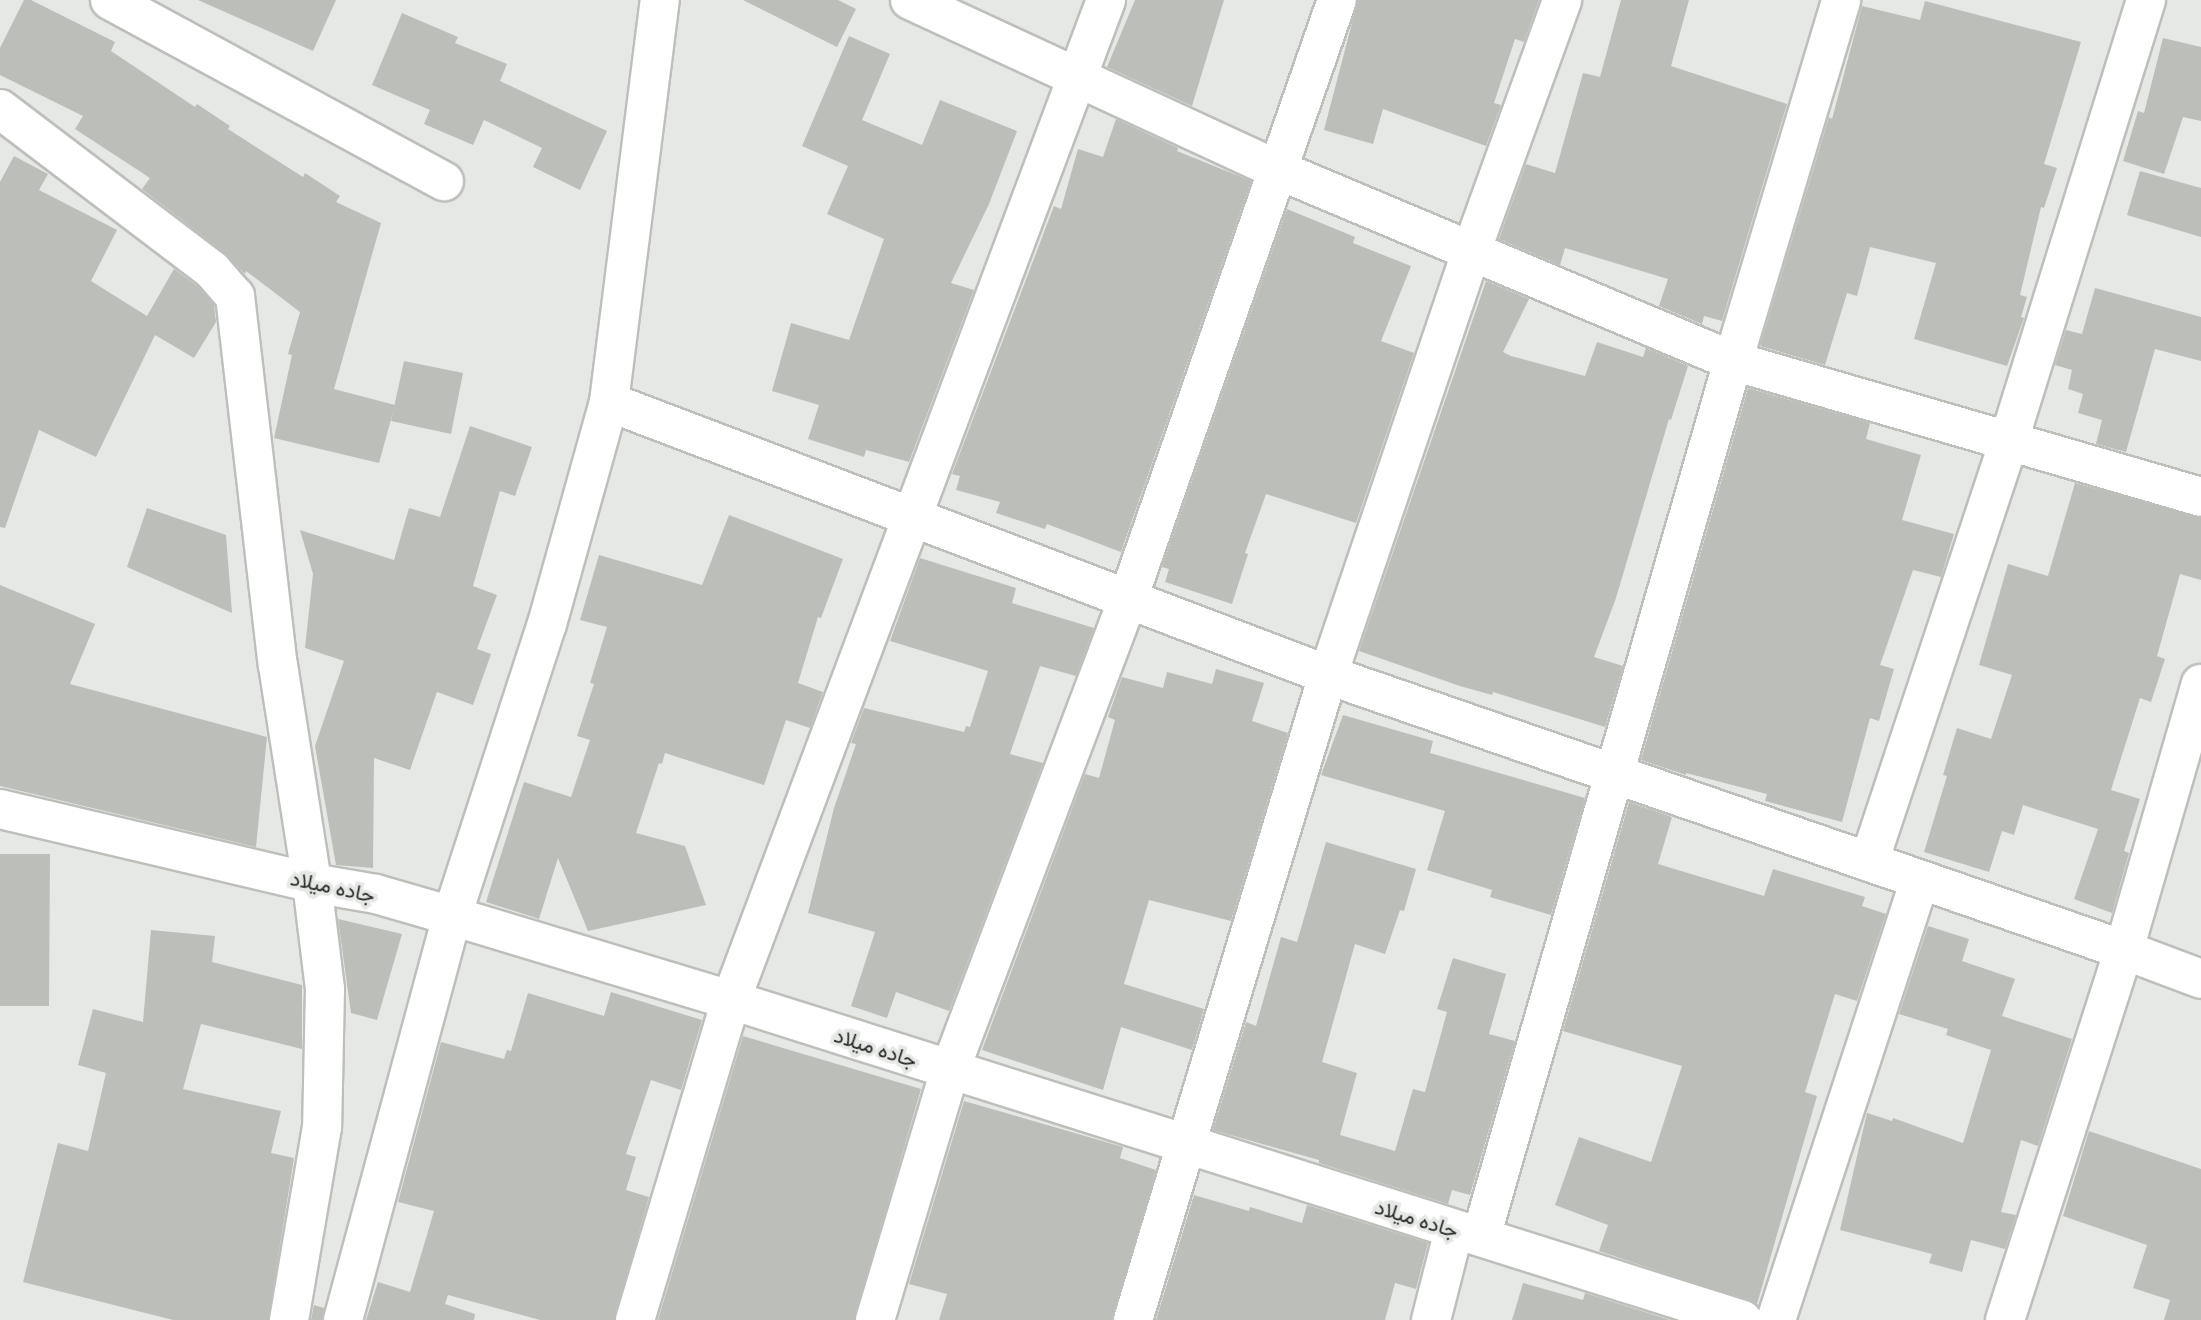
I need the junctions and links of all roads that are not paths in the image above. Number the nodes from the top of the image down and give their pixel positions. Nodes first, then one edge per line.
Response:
1 (110, 0) edge
2 (660, 0) edge
3 (910, 0) edge
4 (1106, 0) edge
5 (1337, 0) edge
6 (1562, 0) edge
7 (1841, 0) edge
8 (2147, 0) edge
9 (1079, 76) junction
10 (0, 109) edge
11 (1276, 169) junction
12 (444, 181) dead end
13 (1471, 252) junction
14 (1733, 361) junction
15 (609, 402) junction
16 (2009, 440) junction
17 (2201, 497) edge
18 (910, 517) junction
19 (1128, 599) junction
20 (1328, 675) junction
21 (2201, 684) edge
22 (1615, 775) junction
23 (0, 809) edge
24 (1869, 862) junction
25 (1920, 880) junction
26 (312, 883) junction
27 (452, 916) junction
28 (2124, 950) junction
29 (2201, 979) edge
30 (730, 1000) junction
31 (950, 1070) junction
32 (1185, 1144) junction
33 (1467, 1234) junction
34 (1703, 1314) edge
35 (289, 1320) edge
36 (343, 1320) edge
37 (635, 1320) edge
38 (875, 1320) edge
39 (1133, 1320) edge
40 (1431, 1320) edge
41 (1743, 1320) edge
42 (1776, 1320) edge
43 (2005, 1320) edge

1 - 12 street
2 - 15 street
3 - 9 street
4 - 9 street
5 - 11 street
6 - 13 street
7 - 14 street
8 - 16 street
9 - 11 street
9 - 18 street
10 - 26 street
11 - 13 street
11 - 19 street
13 - 14 street
13 - 20 street
14 - 16 street
14 - 22 street
15 - 18 street
15 - 27 street
16 - 17 street
16 - 24 street
18 - 19 street
18 - 30 street
19 - 20 street
19 - 31 street
20 - 22 street
20 - 32 street
21 - 28 street
22 - 24 street
22 - 33 street
23 - 26 street, جاده میلاد
24 - 25 street
25 - 28 street
25 - 42 street
26 - 27 street, جاده میلاد
26 - 35 street
27 - 30 street, جاده میلاد
27 - 36 street
28 - 29 street
28 - 43 street
30 - 31 street, جاده میلاد
30 - 37 street
31 - 32 street, جاده میلاد
31 - 38 street
32 - 33 street, جاده میلاد
32 - 39 street
33 - 34 street, جاده میلاد
33 - 40 street
34 - 41 street, جاده میلاد

